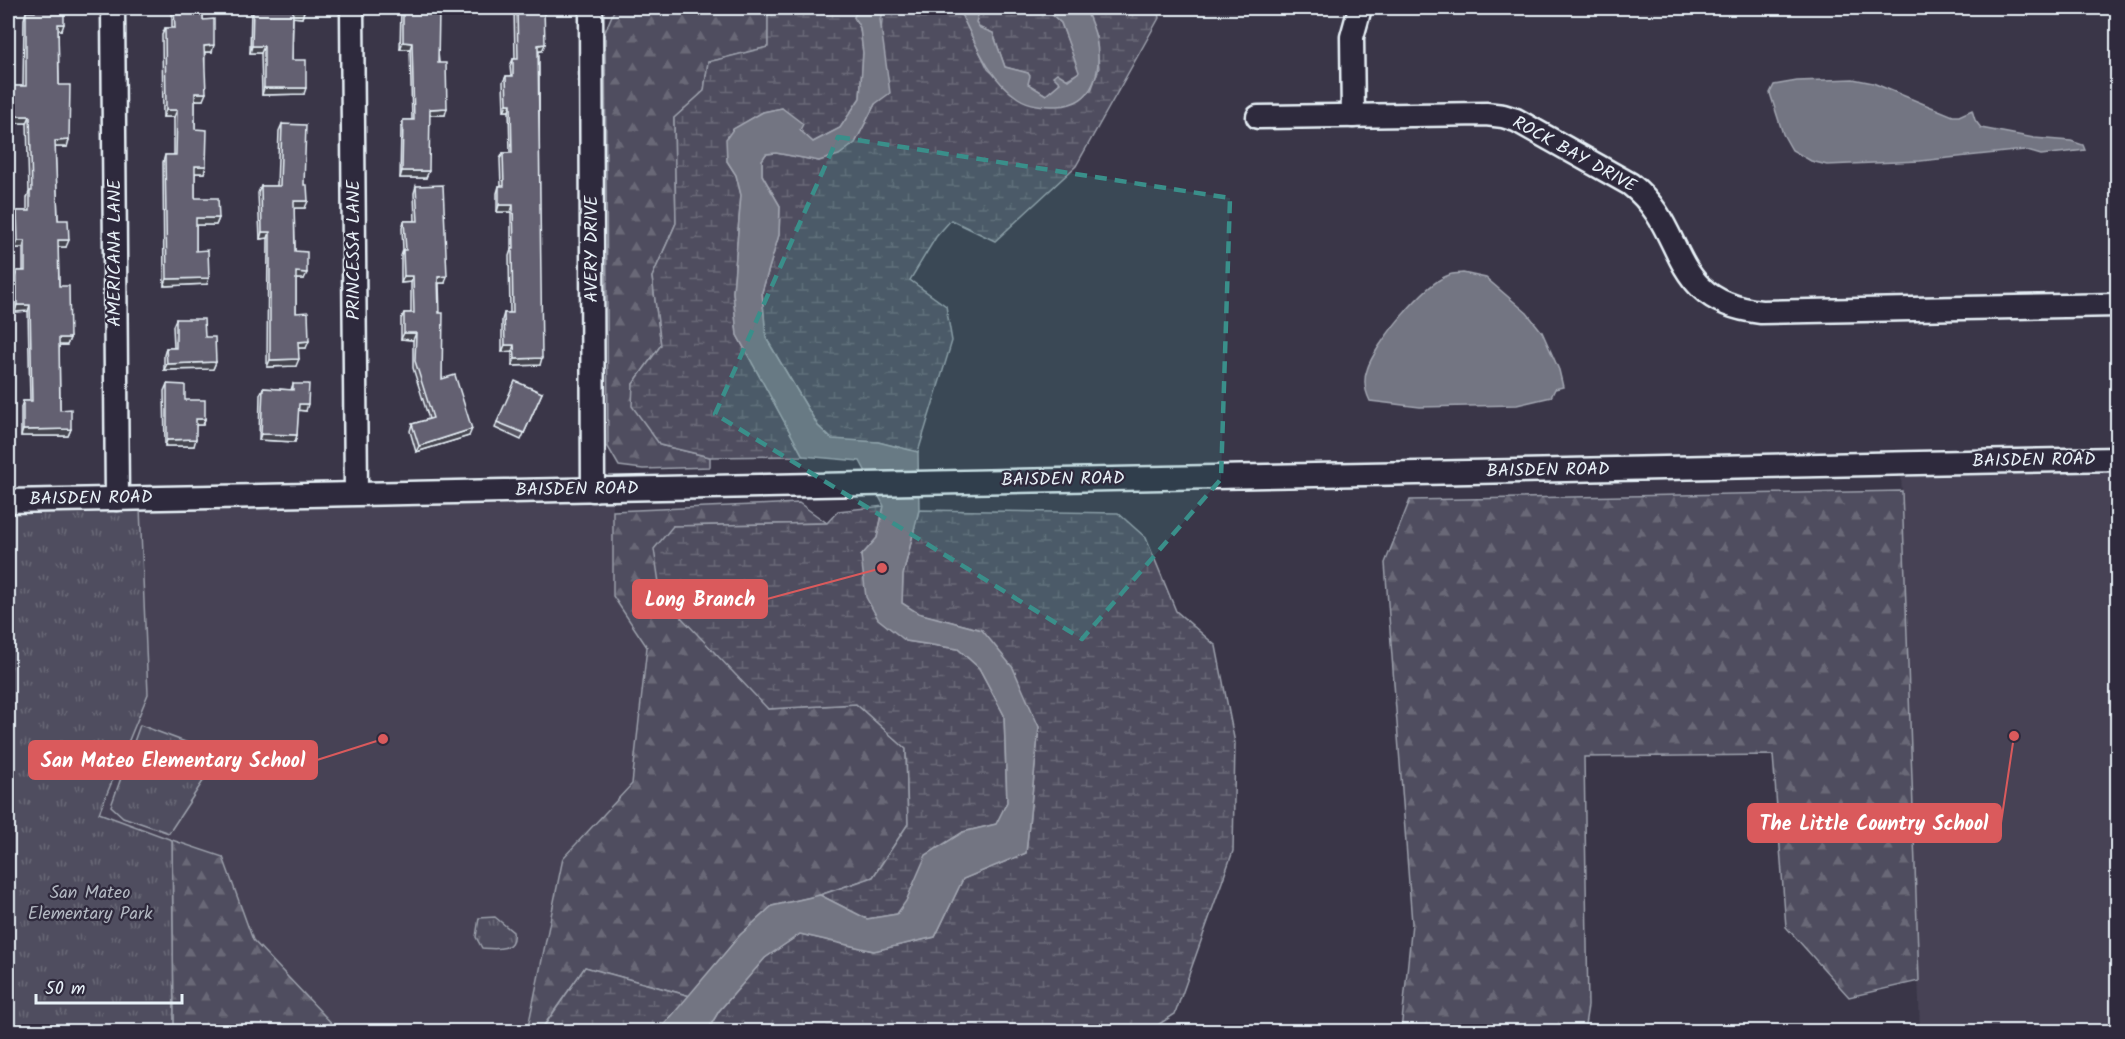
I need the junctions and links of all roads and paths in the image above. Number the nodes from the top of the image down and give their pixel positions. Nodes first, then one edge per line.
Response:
1 (113, 8) edge
2 (352, 8) edge
3 (591, 8) edge
4 (1360, 8) edge
5 (1353, 116) junction
6 (1258, 117) dead end
7 (2118, 305) edge
8 (2118, 459) edge
9 (593, 490) junction
10 (356, 494) junction
11 (117, 499) junction
12 (8, 501) edge

1 - 11 street, AMERICANA LANE
2 - 10 street, PRINCESSA LANE
3 - 9 street, AVERY DRIVE
4 - 5 street
5 - 6 street, ROCK BAY DRIVE
5 - 7 street, ROCK BAY DRIVE
8 - 9 street, BAISDEN ROAD
9 - 10 street, BAISDEN ROAD
10 - 11 street, BAISDEN ROAD
11 - 12 street, BAISDEN ROAD

